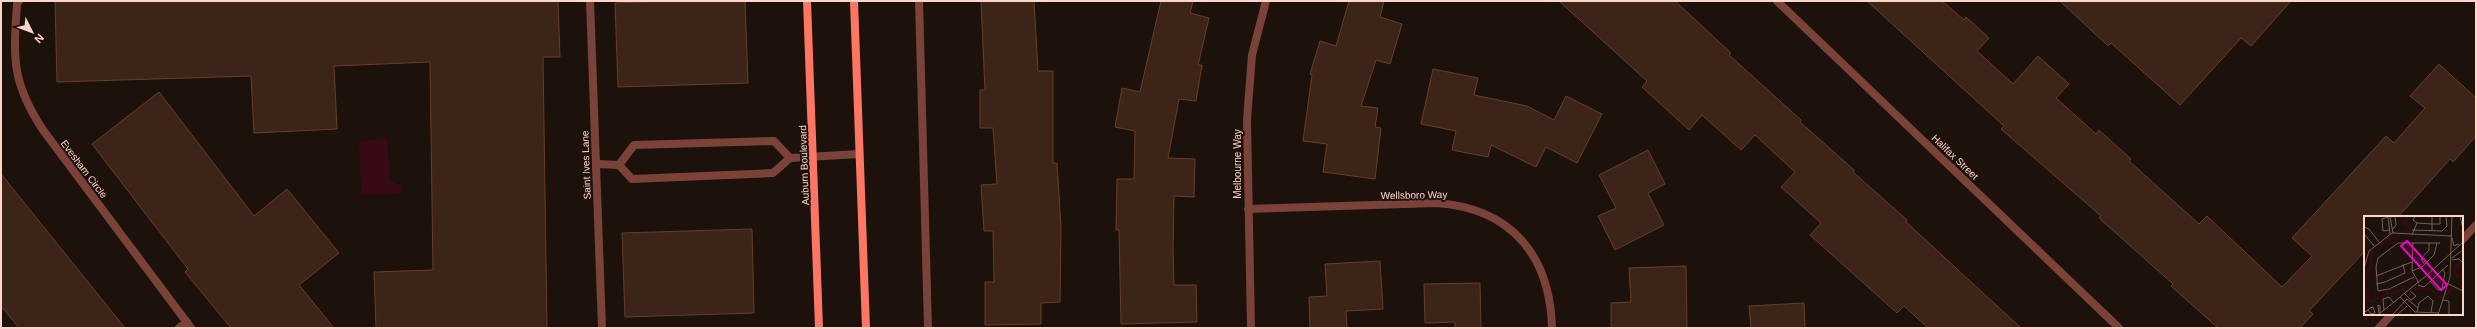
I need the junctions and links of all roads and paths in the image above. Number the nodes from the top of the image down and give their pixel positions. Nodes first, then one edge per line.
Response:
1 (19, 1) edge
2 (590, 1) edge
3 (807, 1) edge
4 (854, 1) edge
5 (919, 1) edge
6 (1266, 1) edge
7 (1777, 1) edge
8 (860, 154) junction
9 (814, 157) junction
10 (790, 158) junction
11 (596, 164) junction
12 (619, 165) junction
13 (1248, 209) junction
14 (2476, 225) edge
15 (2463, 239) edge
16 (2391, 315) edge
17 (189, 325) edge
18 (179, 328) edge
19 (602, 328) edge
20 (819, 328) edge
21 (866, 328) edge
22 (928, 328) edge
23 (1251, 328) edge
24 (1552, 328) edge
25 (2119, 328) edge
26 (2379, 328) edge

1 - 17 street, Evesham Circle
2 - 11 street, Saint Ives Lane
3 - 9 main road, Auburn Boulevard
4 - 8 main road
5 - 22 street
6 - 13 street, Melbourne Way
7 - 25 street, Halifax Street
8 - 9 street
8 - 21 main road
9 - 10 street
9 - 20 main road, Auburn Boulevard
10 - 12 street
10 - 12 street
11 - 12 street
11 - 19 street, Saint Ives Lane
13 - 23 street, Melbourne Way
13 - 24 street, Wellsboro Way
14 - 15 street
16 - 26 street
17 - 18 street

